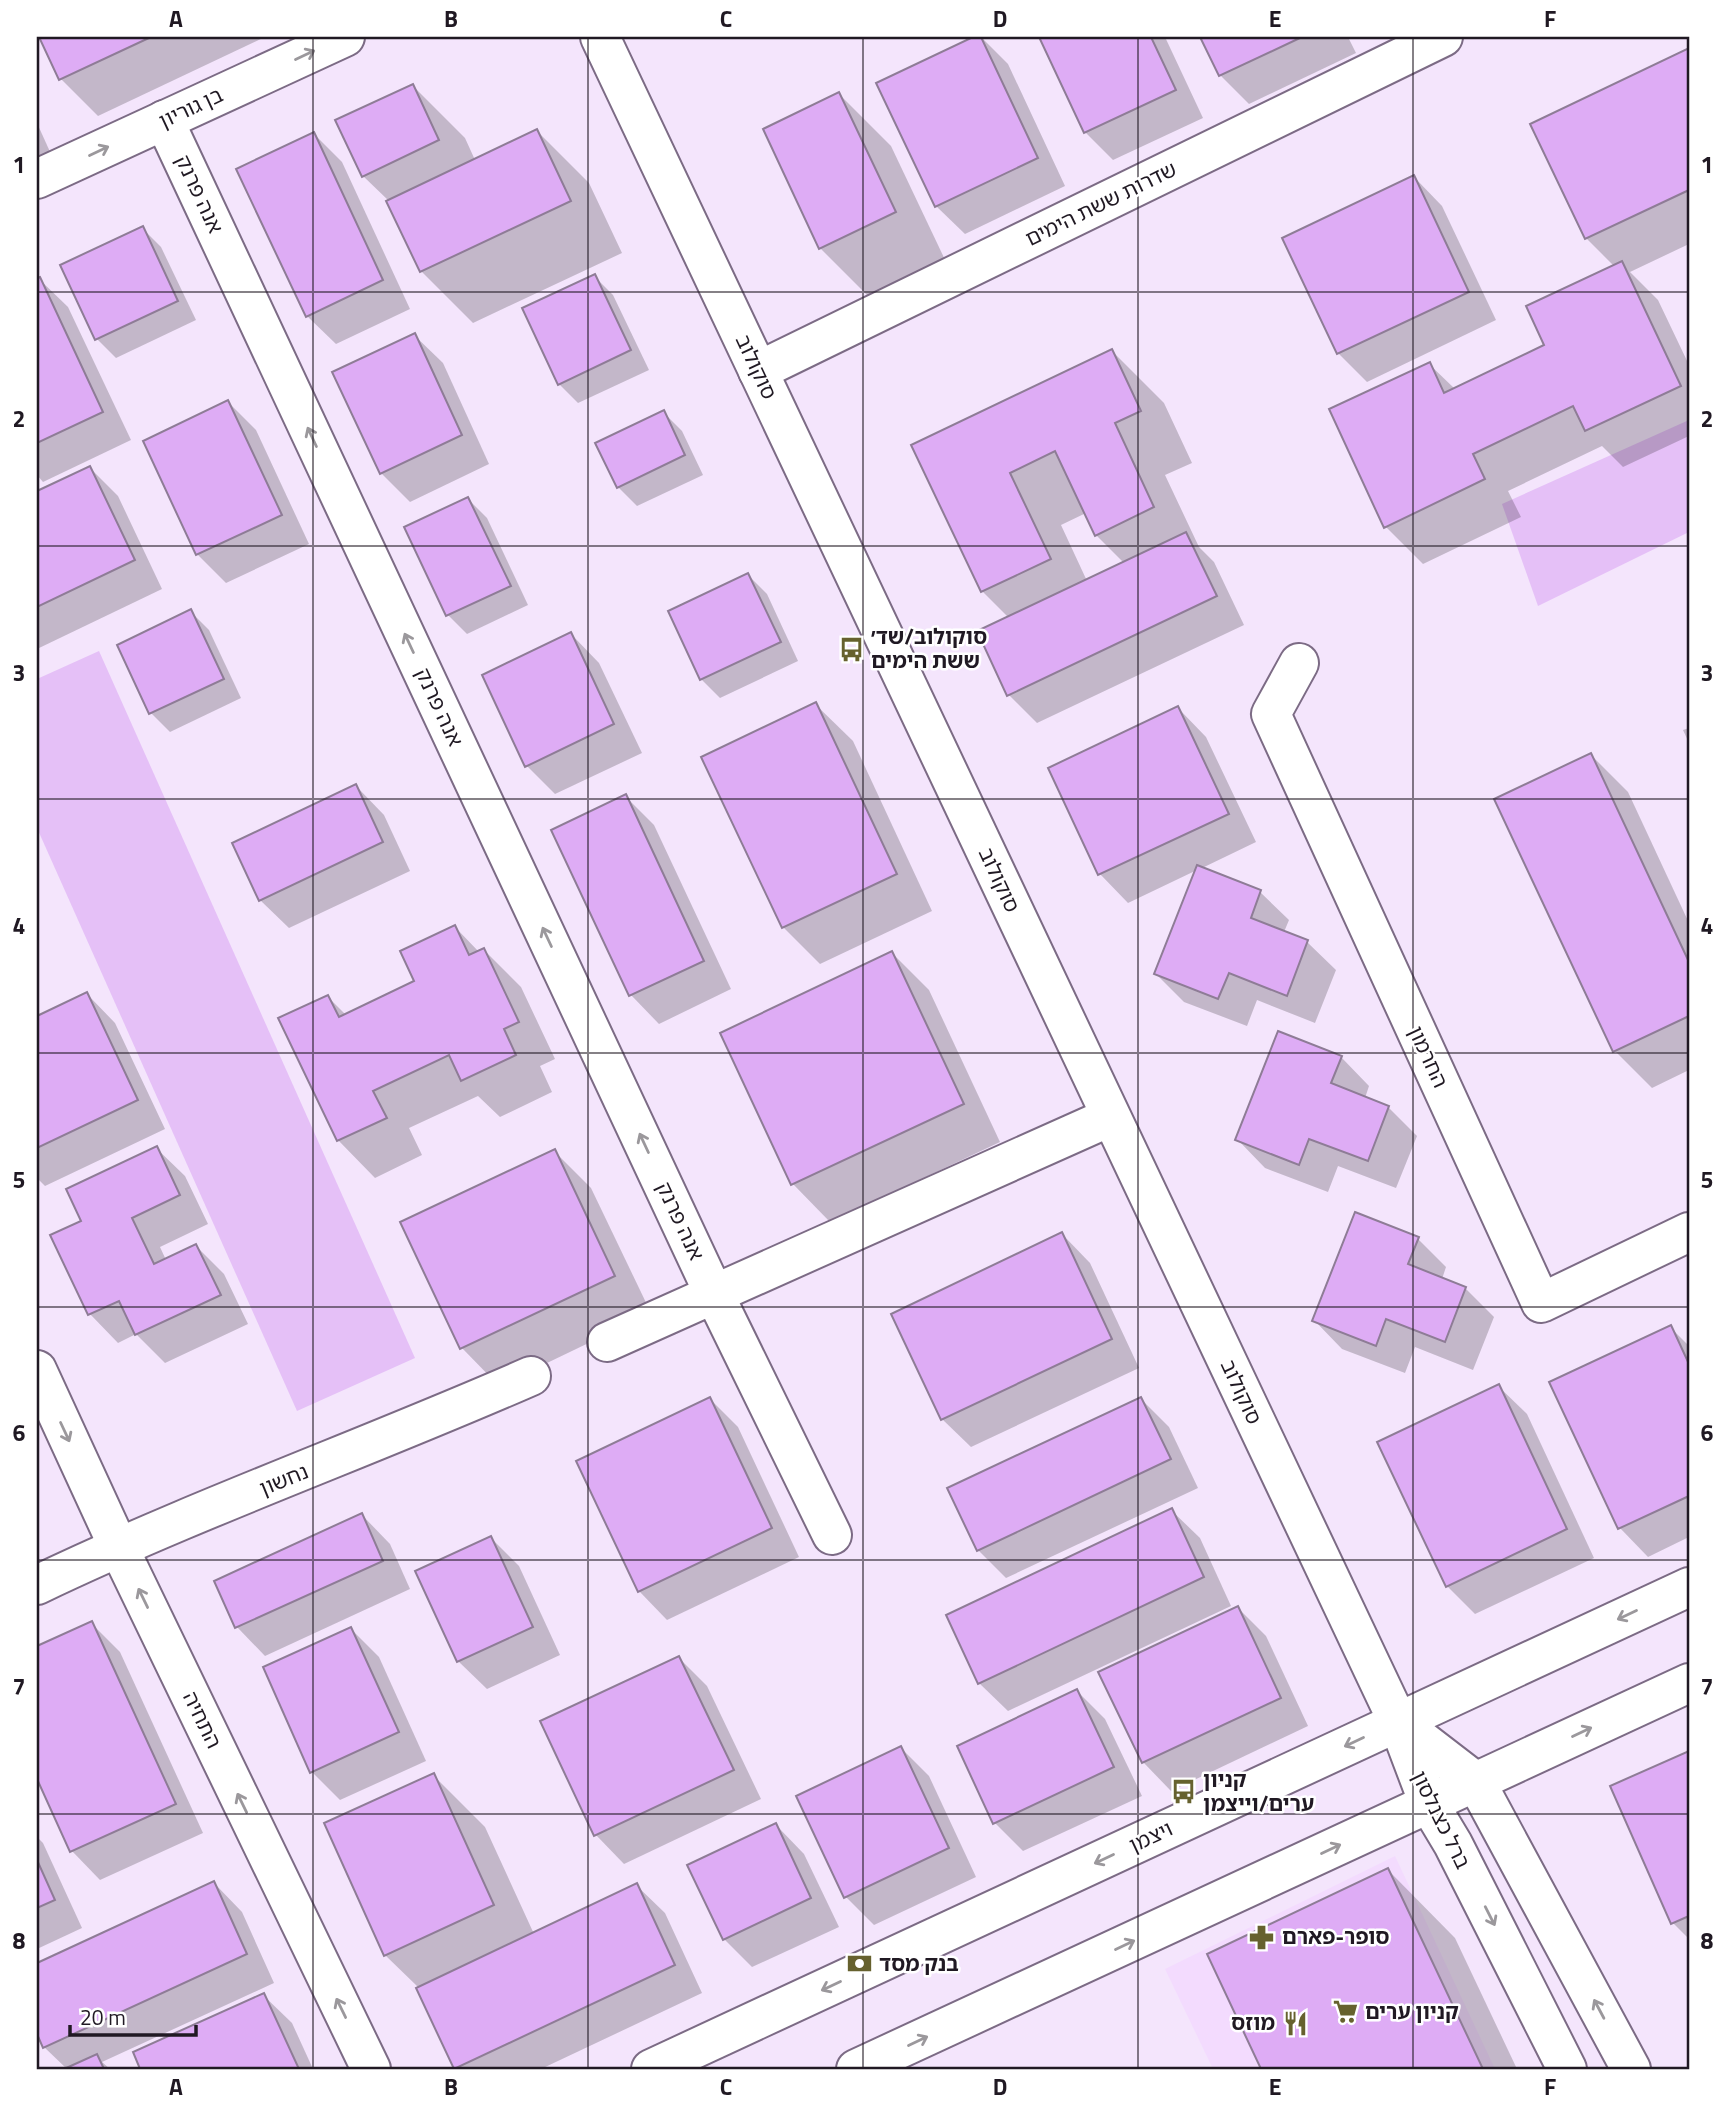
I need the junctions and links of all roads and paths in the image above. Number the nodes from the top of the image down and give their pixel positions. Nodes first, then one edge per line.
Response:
1 (345, 37) edge
2 (600, 37) edge
3 (1443, 37) edge
4 (164, 120) junction
5 (37, 179) edge
6 (758, 372) junction
7 (1299, 663) dead end
8 (1110, 1117) junction
9 (1689, 1232) edge
10 (714, 1294) junction
11 (607, 1342) dead end
12 (37, 1370) edge
13 (531, 1376) dead end
14 (832, 1535) dead end
15 (118, 1546) junction
16 (37, 1585) edge
17 (1689, 1587) edge
18 (1689, 1683) edge
19 (1398, 1723) junction
20 (1537, 1753) junction
21 (1476, 1782) junction
22 (1429, 1804) junction
23 (1381, 1826) junction
24 (1509, 1839) junction
25 (1462, 1862) junction
26 (371, 2069) edge
27 (651, 2069) edge
28 (856, 2069) edge
29 (1567, 2069) edge
30 (1631, 2069) edge

4 -> 1 street, בן גוריון
2 - 6 street, סוקולוב
3 - 6 street, שדרות ששת הימים
5 -> 4 street, בן גוריון
10 -> 4 street, אנה פרנק
6 - 8 street, סוקולוב
7 - 9 street, החרמון
8 - 10 street
8 - 19 street, סוקולוב
10 - 11 street
10 - 14 street, אנה פרנק
12 -> 15 street, התחיה
13 - 15 street, נחשון
15 - 16 street, נחשון
26 -> 15 street, התחיה
17 -> 19 street, ויצמן
20 -> 18 street
19 - 21 street, ברל כצנלסון
19 - 22 street, ברל כצנלסון
19 -> 27 street, ויצמן
20 - 21 street
20 - 24 street
21 - 22 street
21 - 24 street, ברל כצנלסון
22 - 23 street
22 - 25 street, ברל כצנלסון
23 - 25 street
28 -> 23 street
30 -> 24 street, ברל כצנלסון
25 -> 29 street, ברל כצנלסון

